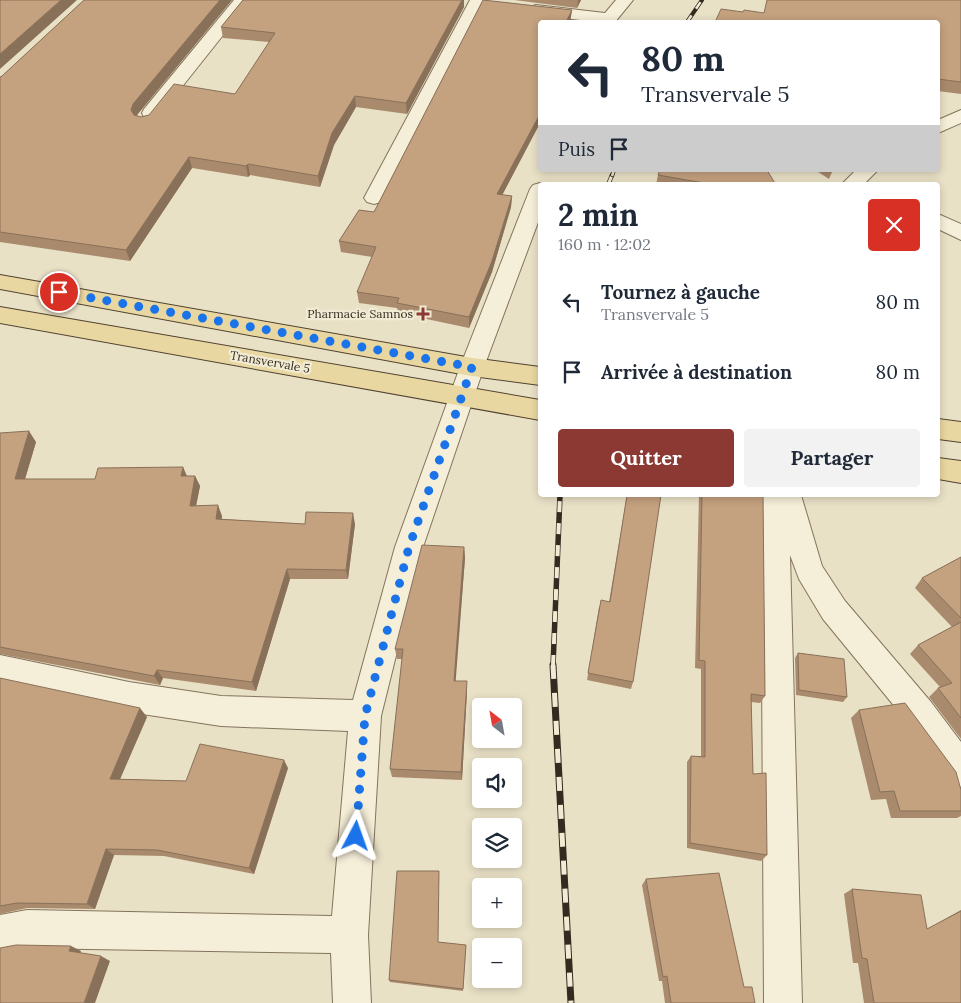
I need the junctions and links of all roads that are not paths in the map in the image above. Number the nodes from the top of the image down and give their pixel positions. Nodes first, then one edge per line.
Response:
1 (243, 0) edge
2 (457, 0) edge
3 (625, 0) edge
4 (477, 2) junction
5 (495, 5) edge
6 (523, 8) edge
7 (607, 20) edge
8 (961, 116) edge
9 (145, 120) edge
10 (940, 126) edge
11 (538, 194) edge
12 (374, 198) dead end
13 (940, 222) edge
14 (961, 233) edge
15 (0, 282) edge
16 (0, 315) edge
17 (531, 375) edge
18 (467, 381) junction
19 (538, 410) edge
20 (940, 430) edge
21 (961, 432) edge
22 (940, 469) edge
23 (961, 472) edge
24 (775, 497) edge
25 (788, 497) edge
26 (0, 669) edge
27 (365, 716) junction
28 (961, 770) edge
29 (0, 934) edge
30 (349, 935) junction
31 (352, 1003) edge
32 (783, 1003) edge

1 - 9 street
2 - 4 street
3 - 7 street
4 - 5 street
4 - 12 street
6 - 7 street
8 - 10 street
11 - 18 street
13 - 14 street
15 - 18 main road, Transvervale 5
16 - 18 main road, Transvervale 5
17 - 18 main road, Transvervale 5
18 - 19 main road, Transvervale 5
18 - 27 street
20 - 21 main road
22 - 23 main road
24 - 32 street
25 - 28 street
26 - 27 street
27 - 30 street
29 - 30 street
30 - 31 street

